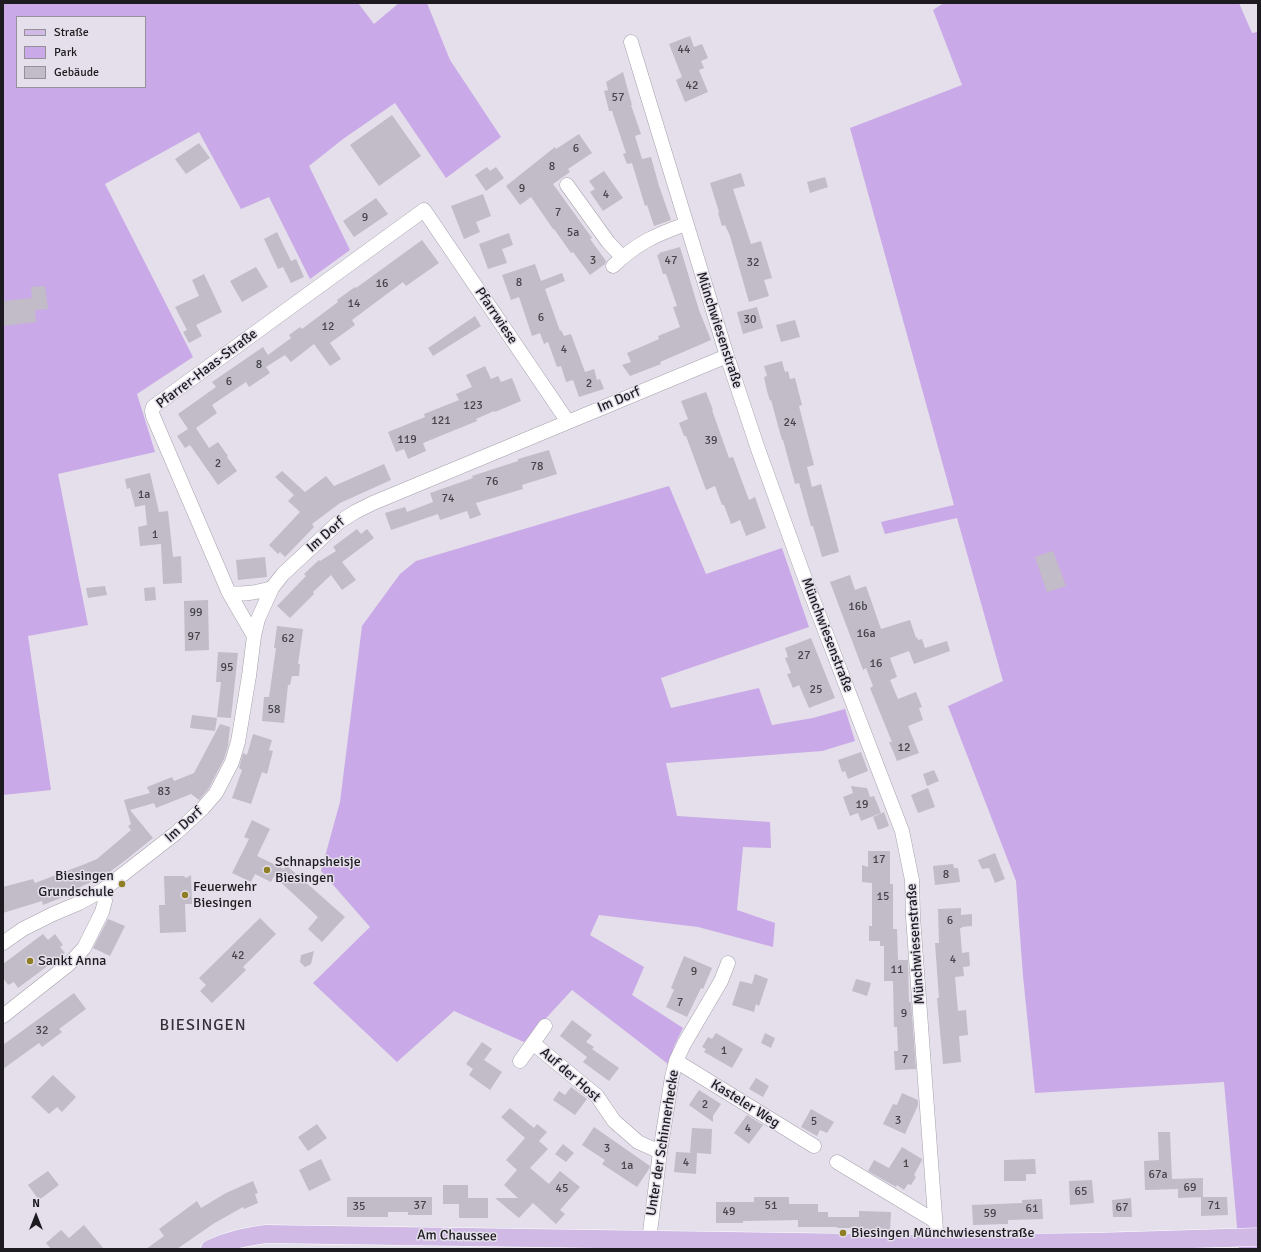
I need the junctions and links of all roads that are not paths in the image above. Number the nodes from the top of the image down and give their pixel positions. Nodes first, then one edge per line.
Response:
1 (630, 42) dead end
2 (567, 184) dead end
3 (424, 210) joint
4 (686, 224) junction
5 (727, 356) junction
6 (568, 422) junction
7 (272, 588) junction
8 (230, 593) junction
9 (254, 636) junction
10 (103, 890) junction
11 (3, 943) edge
12 (728, 963) dead end
13 (3, 1016) edge
14 (545, 1026) dead end
15 (534, 1044) junction
16 (520, 1061) dead end
17 (676, 1061) junction
18 (814, 1146) dead end
19 (660, 1152) junction
20 (837, 1162) dead end
21 (935, 1221) junction
22 (1258, 1237) edge
23 (649, 1240) junction
24 (937, 1244) junction
25 (210, 1249) edge

1 - 4 street, Münchwiesenstraße
2 - 4 street
3 - 6 street, Pfarrwiese
3 - 8 street, Pfarrer-Haas-Straße
4 - 5 street, Münchwiesenstraße
5 - 6 street, Im Dorf
5 - 21 street, Münchwiesenstraße
6 - 7 street, Im Dorf
7 - 8 street
7 - 9 street, Im Dorf
8 - 9 street, Pfarrer-Haas-Straße
9 - 10 street, Im Dorf
10 - 11 street, Im Dorf
10 - 13 street
12 - 17 street, Unter der Schinnerhecke
14 - 15 street, Auf der Host
15 - 16 street, Auf der Host
15 - 19 street, Auf der Host
17 - 18 street, Kasteler Weg
17 - 19 street, Unter der Schinnerhecke
19 - 23 street, Unter der Schinnerhecke
20 - 21 street
21 - 24 street, Münchwiesenstraße
22 - 24 main road, Am Chaussee
23 - 24 main road, Am Chaussee
23 - 25 main road, Am Chaussee

